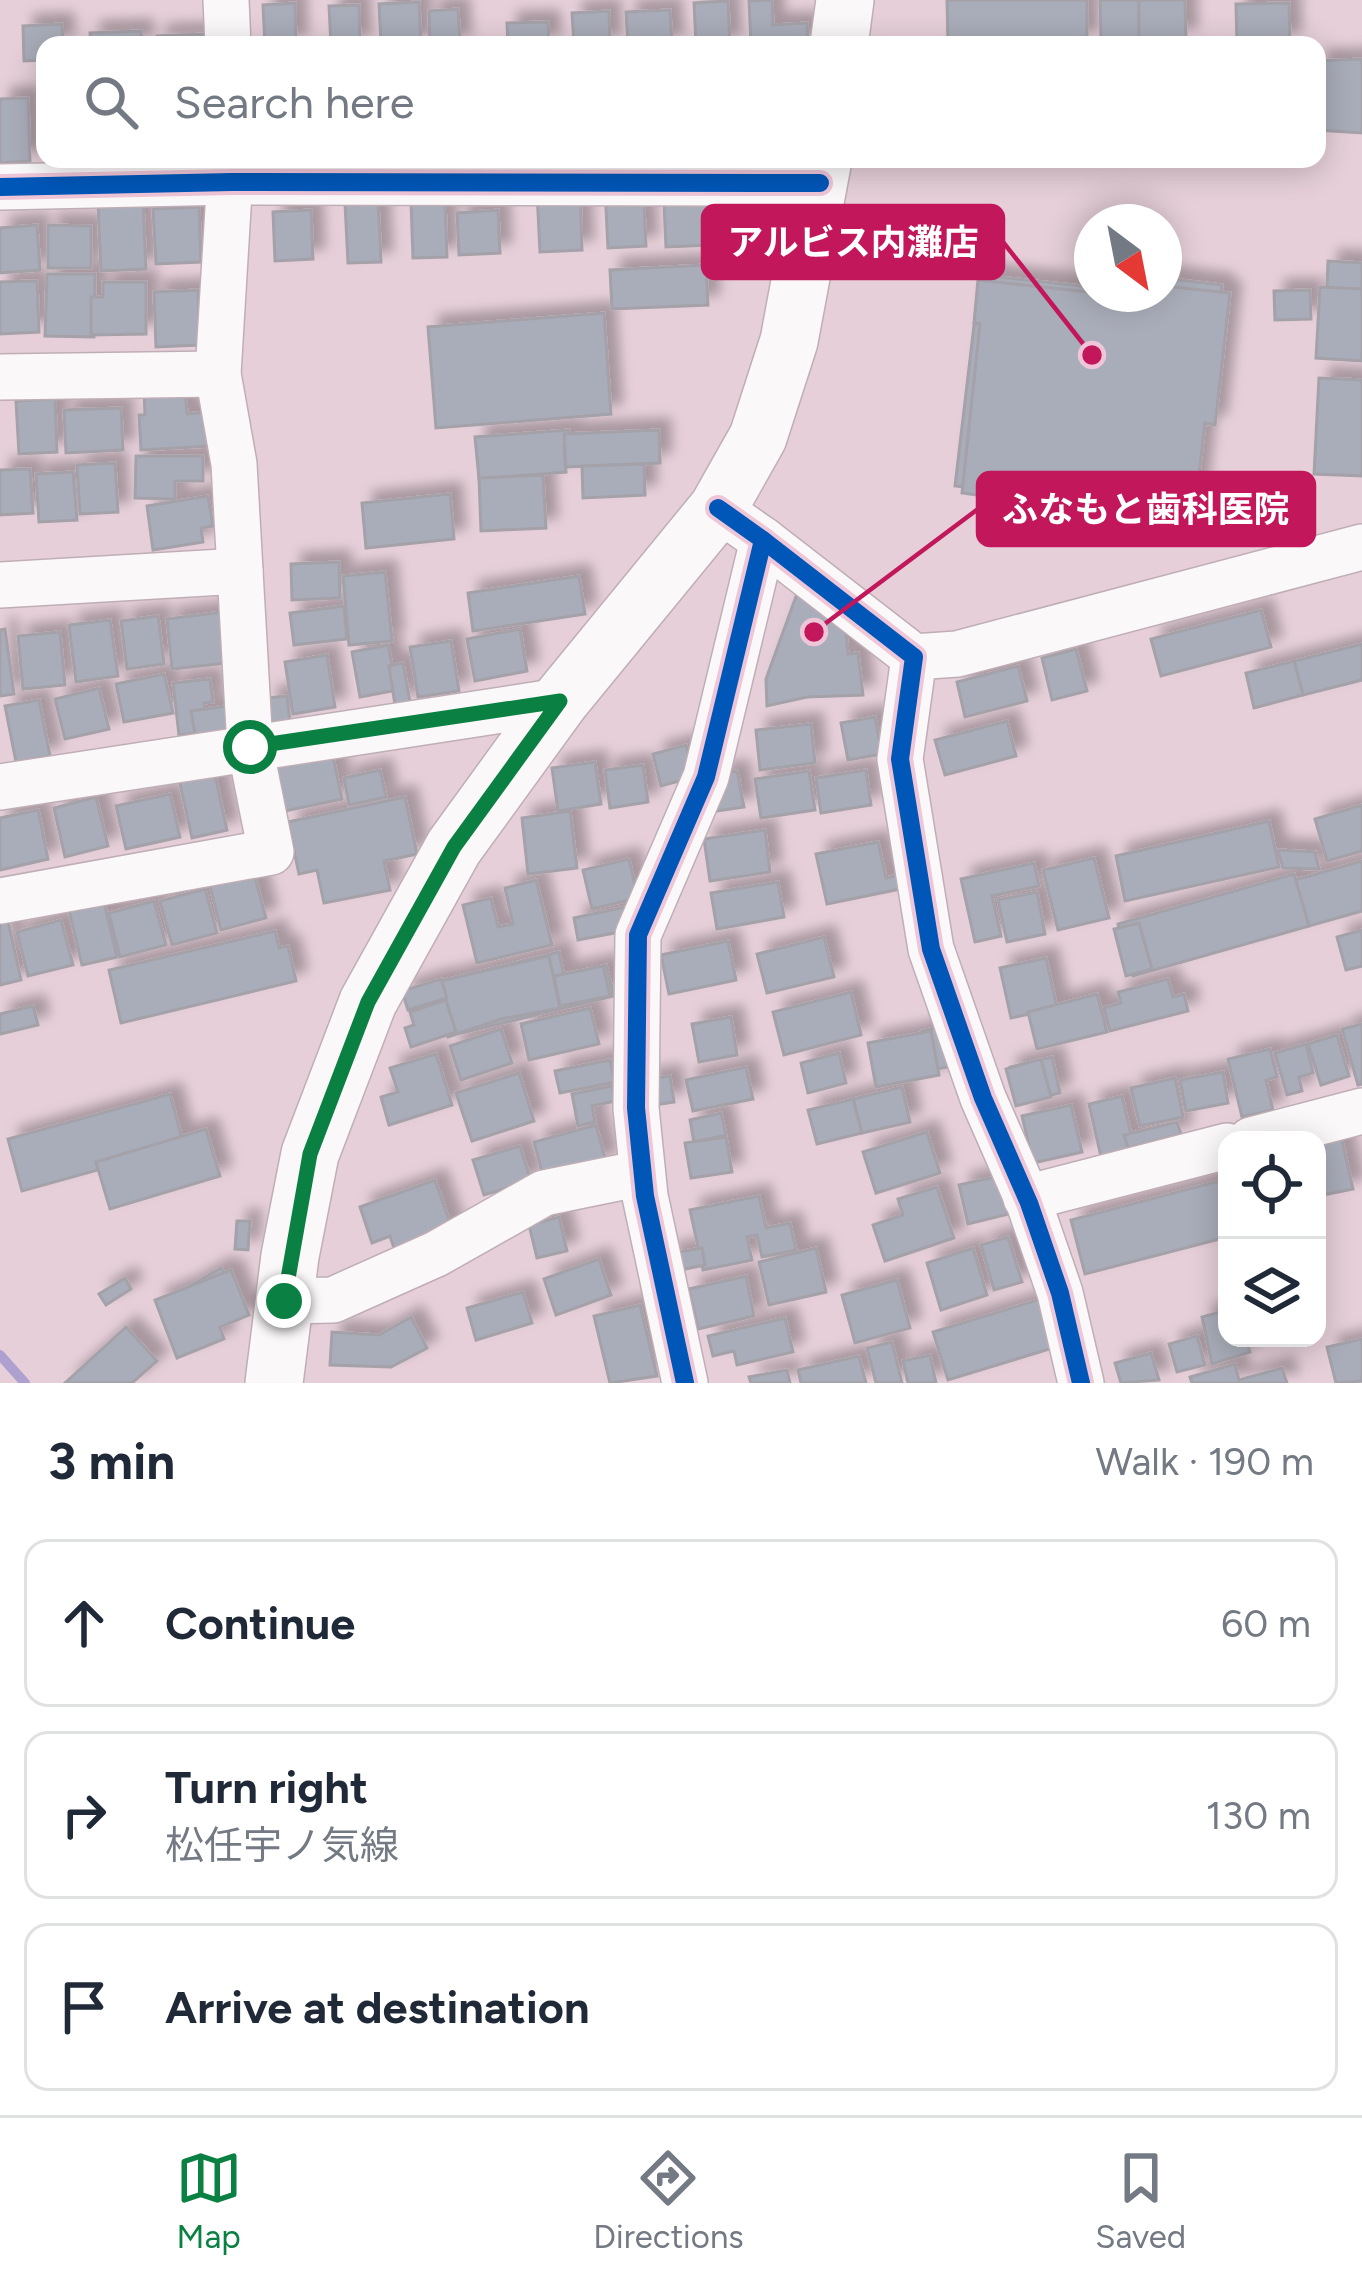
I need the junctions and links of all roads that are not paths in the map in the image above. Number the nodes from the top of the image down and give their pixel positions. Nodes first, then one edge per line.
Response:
1 (226, 0) edge
2 (845, 0) edge
3 (228, 36) edge
4 (840, 36) edge
5 (232, 171) edge
6 (822, 171) edge
7 (0, 187) edge
8 (218, 374) junction
9 (0, 376) edge
10 (740, 524) junction
11 (1362, 547) edge
12 (240, 571) junction
13 (0, 585) edge
14 (914, 657) junction
15 (560, 701) junction
16 (250, 747) junction
17 (0, 787) edge
18 (0, 902) edge
19 (1362, 1111) edge
20 (1285, 1131) edge
21 (1218, 1148) edge
22 (643, 1173) junction
23 (1026, 1198) junction
24 (284, 1301) junction
25 (274, 1383) edge
26 (685, 1383) edge
27 (1081, 1383) edge

1 - 3 street
2 - 4 main road
5 - 6 street
5 - 7 street
5 - 8 street
6 - 10 main road
8 - 9 street
8 - 12 street
10 - 14 street
10 - 15 main road
10 - 22 street
11 - 14 street
12 - 13 street
12 - 16 street
14 - 23 street
15 - 16 street
15 - 24 main road
16 - 17 street
16 - 18 street
19 - 20 street
21 - 23 street
22 - 24 street
22 - 26 street
23 - 27 street
24 - 25 main road

